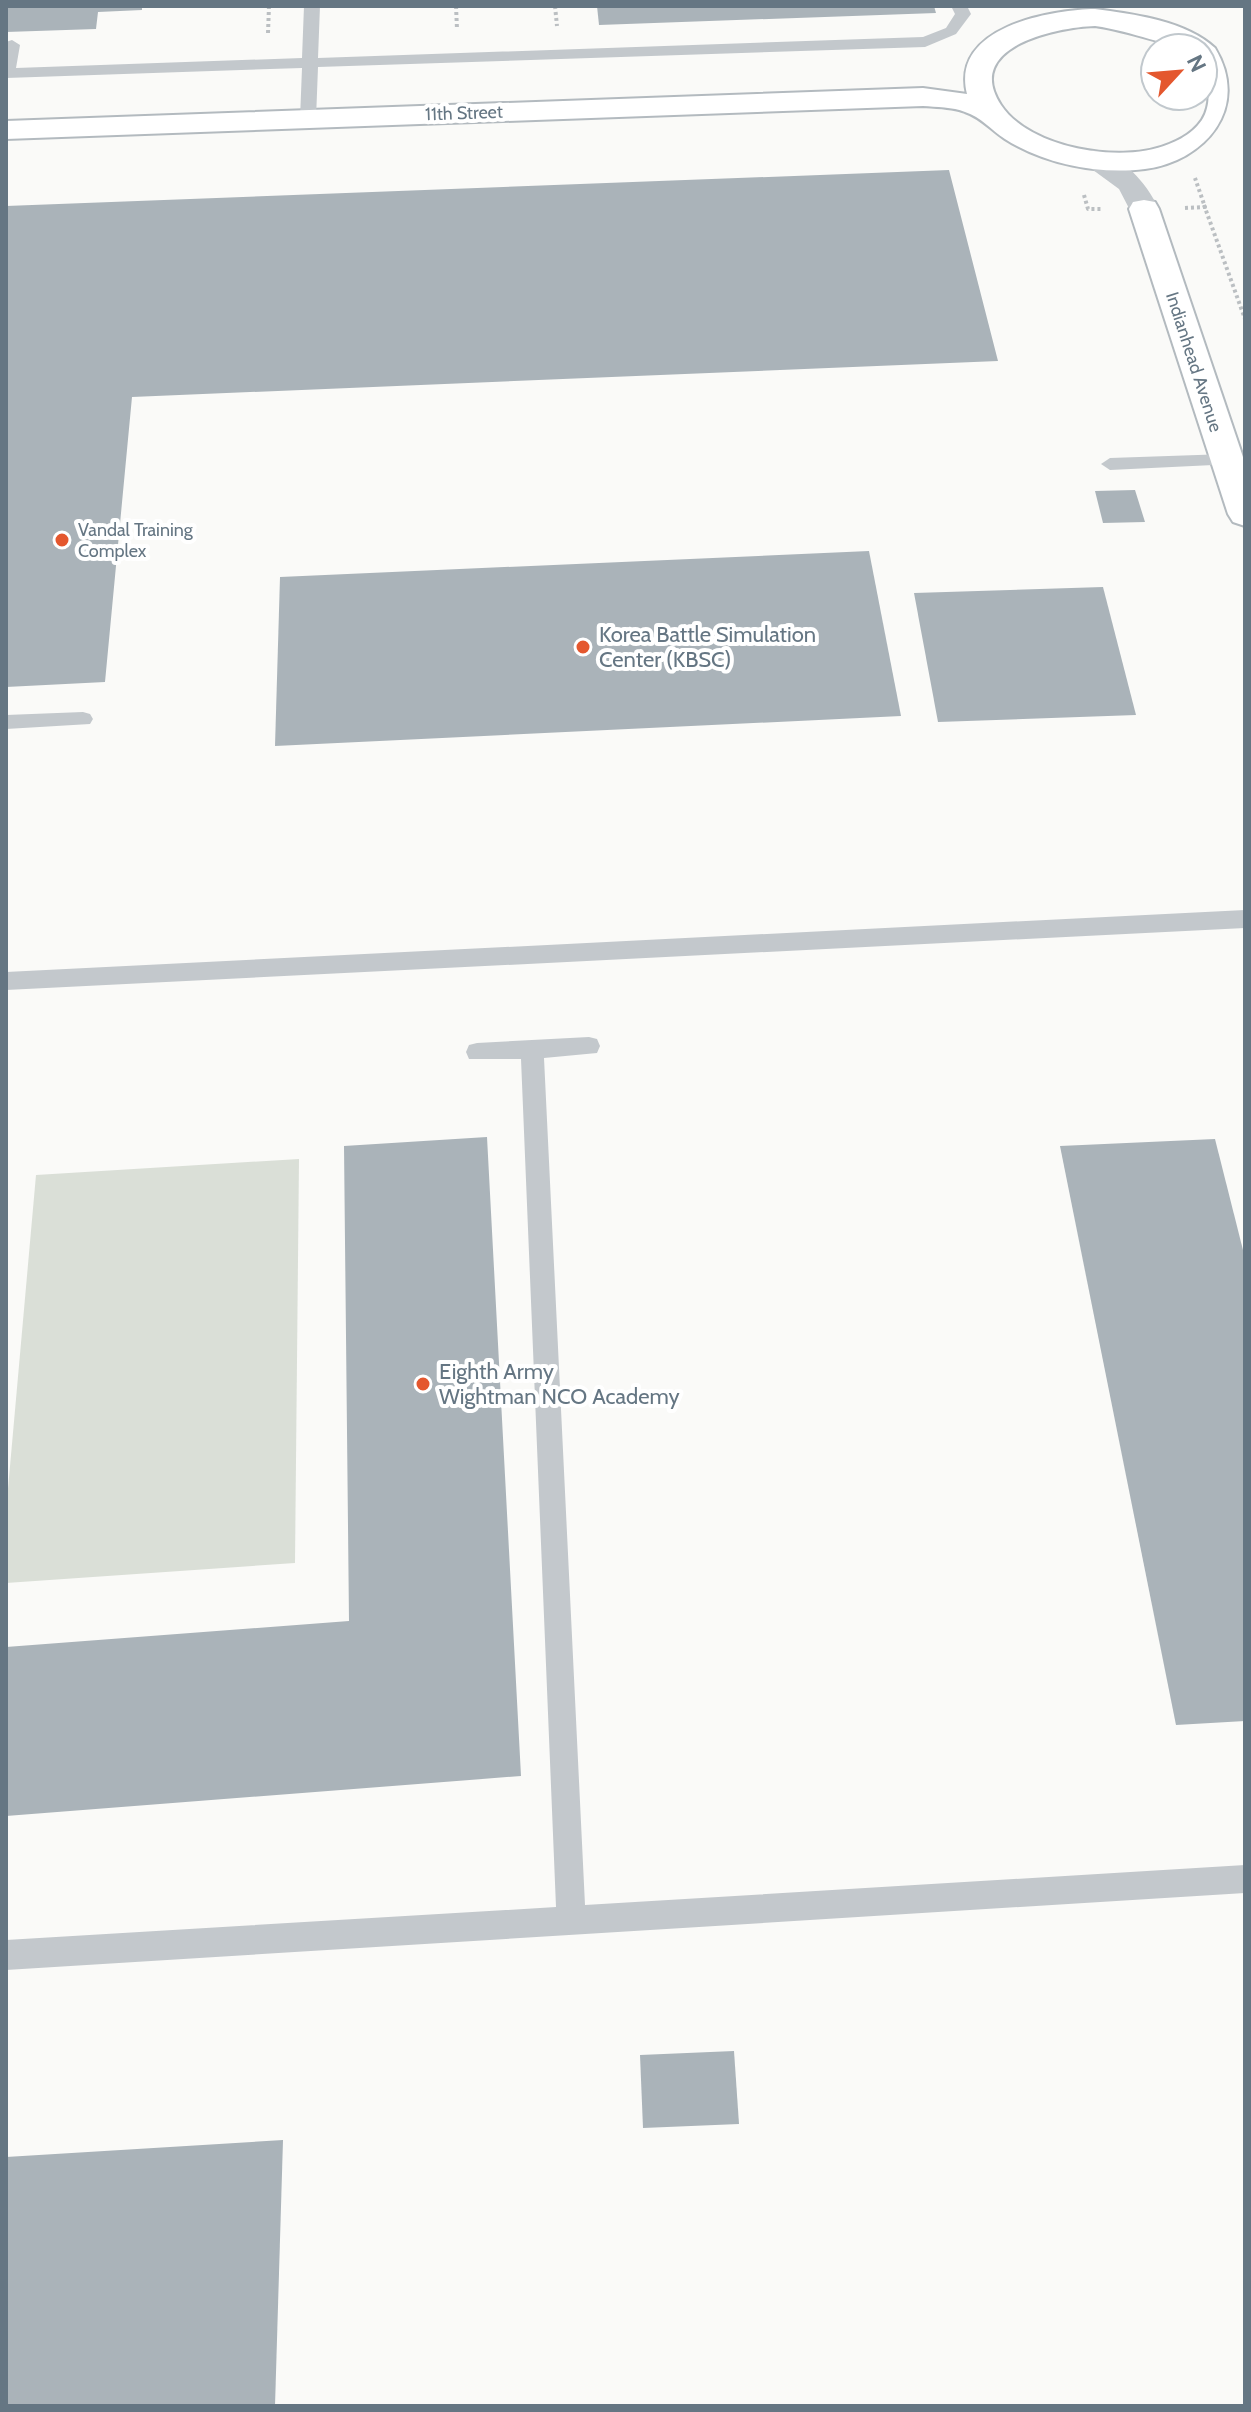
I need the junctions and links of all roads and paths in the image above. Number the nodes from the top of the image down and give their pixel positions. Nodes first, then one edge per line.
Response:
1 (312, 6) edge
2 (959, 6) edge
3 (1089, 6) edge
4 (1059, 14) edge
5 (1121, 21) junction
6 (1165, 32) edge
7 (12, 45) dead end
8 (310, 63) junction
9 (1219, 71) edge
10 (980, 72) junction
11 (6, 73) edge
12 (1241, 91) edge
13 (923, 97) junction
14 (992, 114) junction
15 (308, 119) junction
16 (6, 130) edge
17 (1178, 160) junction
18 (1087, 172) junction
19 (1205, 207) junction
20 (1144, 209) junction
21 (1245, 319) edge
22 (1227, 460) junction
23 (1110, 464) dead end
24 (1245, 514) edge
25 (83, 719) dead end
26 (6, 722) edge
27 (1245, 919) edge
28 (6, 981) edge
29 (589, 1046) dead end
30 (532, 1049) junction
31 (477, 1052) dead end
32 (1245, 1879) edge
33 (571, 1921) junction
34 (6, 1955) edge

1 - 8 lane
2 - 8 lane
3 - 5 street
4 - 5 main road
4 - 10 main road
5 - 6 main road
7 - 11 lane
8 - 11 lane
8 - 15 lane
9 - 12 main road
10 - 13 main road
10 - 14 main road
12 - 17 main road
13 - 14 main road
13 - 15 main road, 11th Street
14 - 18 main road
15 - 16 main road, 11th Street
17 - 18 main road
17 - 19 path
17 - 20 street
18 - 20 street
18 - 20 path
19 - 20 path
19 - 21 path
20 - 22 main road, Indianhead Avenue
22 - 23 lane
22 - 24 main road, Indianhead Avenue
25 - 26 lane
27 - 28 lane
29 - 30 lane
30 - 31 lane
30 - 33 lane
32 - 33 lane
33 - 34 lane

